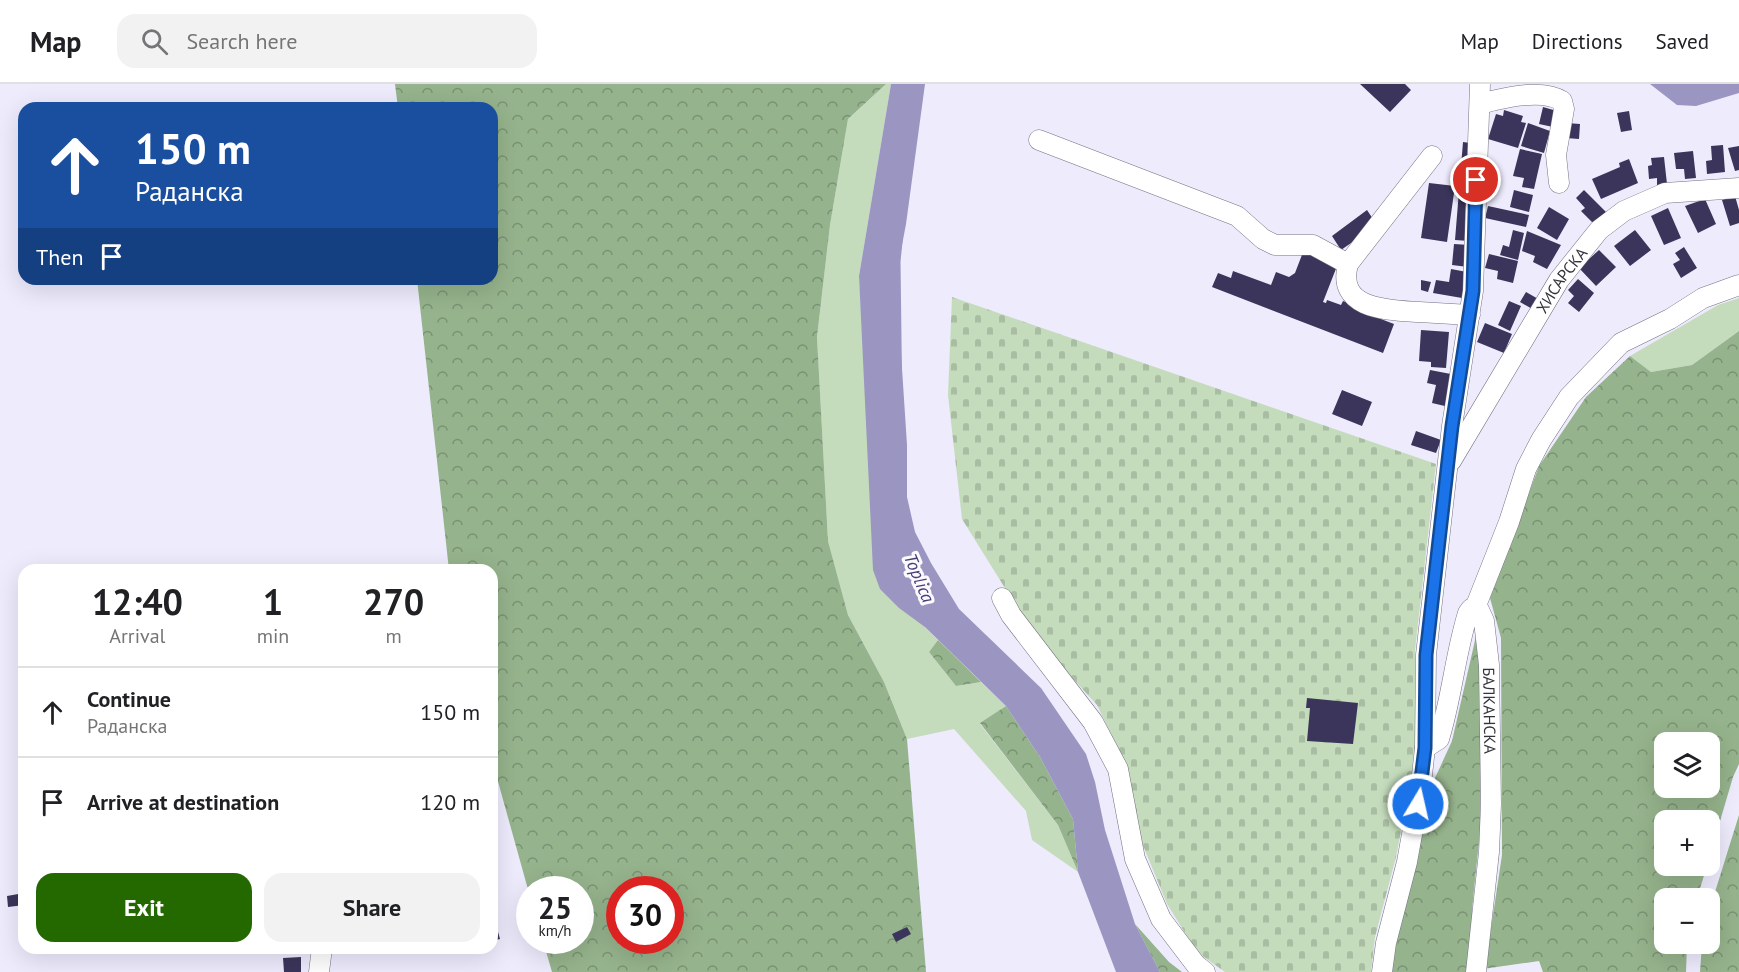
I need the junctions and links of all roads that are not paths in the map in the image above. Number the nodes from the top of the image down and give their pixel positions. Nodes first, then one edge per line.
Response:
1 (1480, 84) edge
2 (1480, 104) junction
3 (1039, 140) dead end
4 (1432, 156) dead end
5 (1559, 183) dead end
6 (1739, 188) edge
7 (1348, 264) junction
8 (1739, 285) edge
9 (1470, 315) junction
10 (1449, 463) junction
11 (1002, 598) dead end
12 (1475, 609) junction
13 (1425, 748) junction
14 (321, 954) edge
15 (319, 972) edge
16 (1205, 972) edge
17 (1382, 972) edge
18 (1476, 972) edge

1 - 2 street
2 - 5 street
2 - 9 street
3 - 7 street
4 - 7 street
6 - 10 street, ХИСАРСКА
7 - 9 street
8 - 12 street
9 - 10 street
10 - 13 street
11 - 16 street
12 - 13 street, БАЛКАНСКА
12 - 18 street, БАЛКАНСКА
13 - 17 street
14 - 15 street

